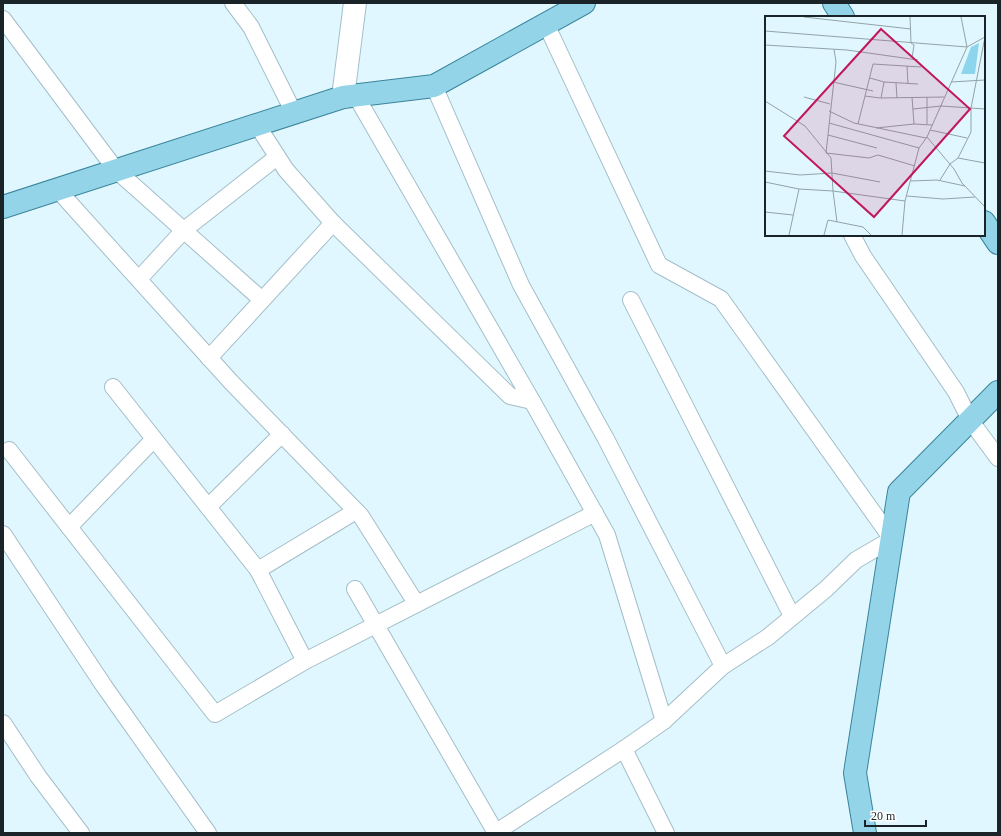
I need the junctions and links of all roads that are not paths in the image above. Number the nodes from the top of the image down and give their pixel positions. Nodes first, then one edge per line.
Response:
1 (233, 3) edge
2 (355, 3) edge
3 (584, 3) edge
4 (834, 3) edge
5 (842, 16) edge
6 (3, 19) edge
7 (546, 24) junction
8 (434, 86) junction
9 (349, 96) junction
10 (294, 113) junction
11 (257, 125) junction
12 (277, 157) junction
13 (116, 170) junction
14 (57, 189) junction
15 (3, 206) edge
16 (333, 223) junction
17 (985, 224) edge
18 (184, 230) junction
19 (853, 236) edge
20 (998, 243) edge
21 (139, 279) junction
22 (262, 300) junction
23 (631, 300) dead end
24 (209, 358) junction
25 (112, 388) dead end
26 (998, 392) edge
27 (532, 401) junction
28 (970, 420) junction
29 (282, 434) junction
30 (154, 439) junction
31 (9, 450) dead end
32 (998, 458) edge
33 (208, 507) junction
34 (356, 511) junction
35 (595, 513) junction
36 (69, 527) junction
37 (4, 538) edge
38 (892, 539) junction
39 (258, 570) junction
40 (355, 589) dead end
41 (416, 603) junction
42 (792, 616) junction
43 (376, 625) junction
44 (305, 661) junction
45 (723, 666) junction
46 (664, 721) junction
47 (3, 723) edge
48 (624, 749) junction
49 (81, 833) edge
50 (208, 833) edge
51 (495, 833) edge
52 (666, 833) edge
53 (865, 833) edge

1 - 10 street
2 - 9 main road
3 - 7 main road
4 - 5 main road
6 - 13 street
7 - 8 main road
7 - 38 street
8 - 9 main road
8 - 45 street
9 - 10 main road
9 - 27 street
10 - 11 main road
11 - 12 street
11 - 13 main road
12 - 16 street
12 - 18 street
13 - 14 main road
13 - 18 street
14 - 15 main road
14 - 21 street
16 - 22 street
16 - 27 street
17 - 20 main road
18 - 21 street
18 - 22 street
19 - 28 street
21 - 24 street
22 - 24 street
23 - 42 street
24 - 29 street
25 - 30 street
26 - 28 main road
27 - 35 street
28 - 32 street
28 - 38 main road
29 - 33 street
29 - 34 street
30 - 33 street
30 - 36 street
31 - 36 street
33 - 39 street
34 - 39 street
34 - 41 street
35 - 41 street
35 - 46 street
36 - 44 street
37 - 50 street
38 - 42 street
38 - 53 main road
39 - 44 street
40 - 43 street
41 - 43 street
42 - 45 street
43 - 44 street
43 - 51 street
45 - 46 street
46 - 48 street
47 - 49 street
48 - 51 street
48 - 52 street

